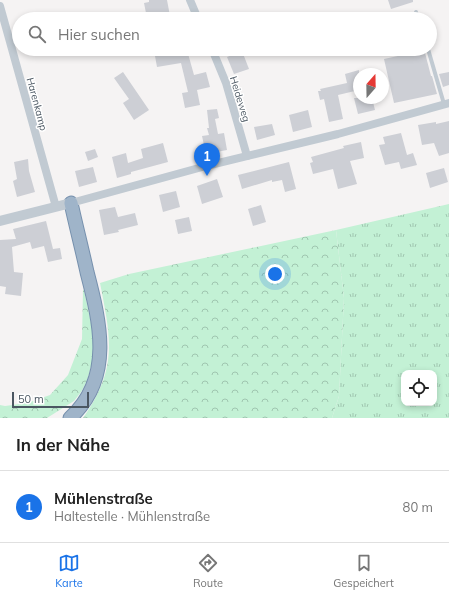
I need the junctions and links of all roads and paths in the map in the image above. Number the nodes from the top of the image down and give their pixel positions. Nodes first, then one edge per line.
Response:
1 (190, 0) edge
2 (0, 6) edge
3 (195, 12) edge
4 (12, 49) edge
5 (14, 56) edge
6 (215, 56) edge
7 (430, 56) edge
8 (446, 104) edge
9 (247, 156) junction
10 (71, 203) junction
11 (56, 207) junction
12 (0, 221) edge
13 (70, 418) edge

1 - 3 street
2 - 4 street, Harenkamp
5 - 11 street, Harenkamp
6 - 9 street, Heideweg
7 - 8 lane
8 - 9 street
9 - 10 street
10 - 11 street
10 - 13 highway
11 - 12 street

